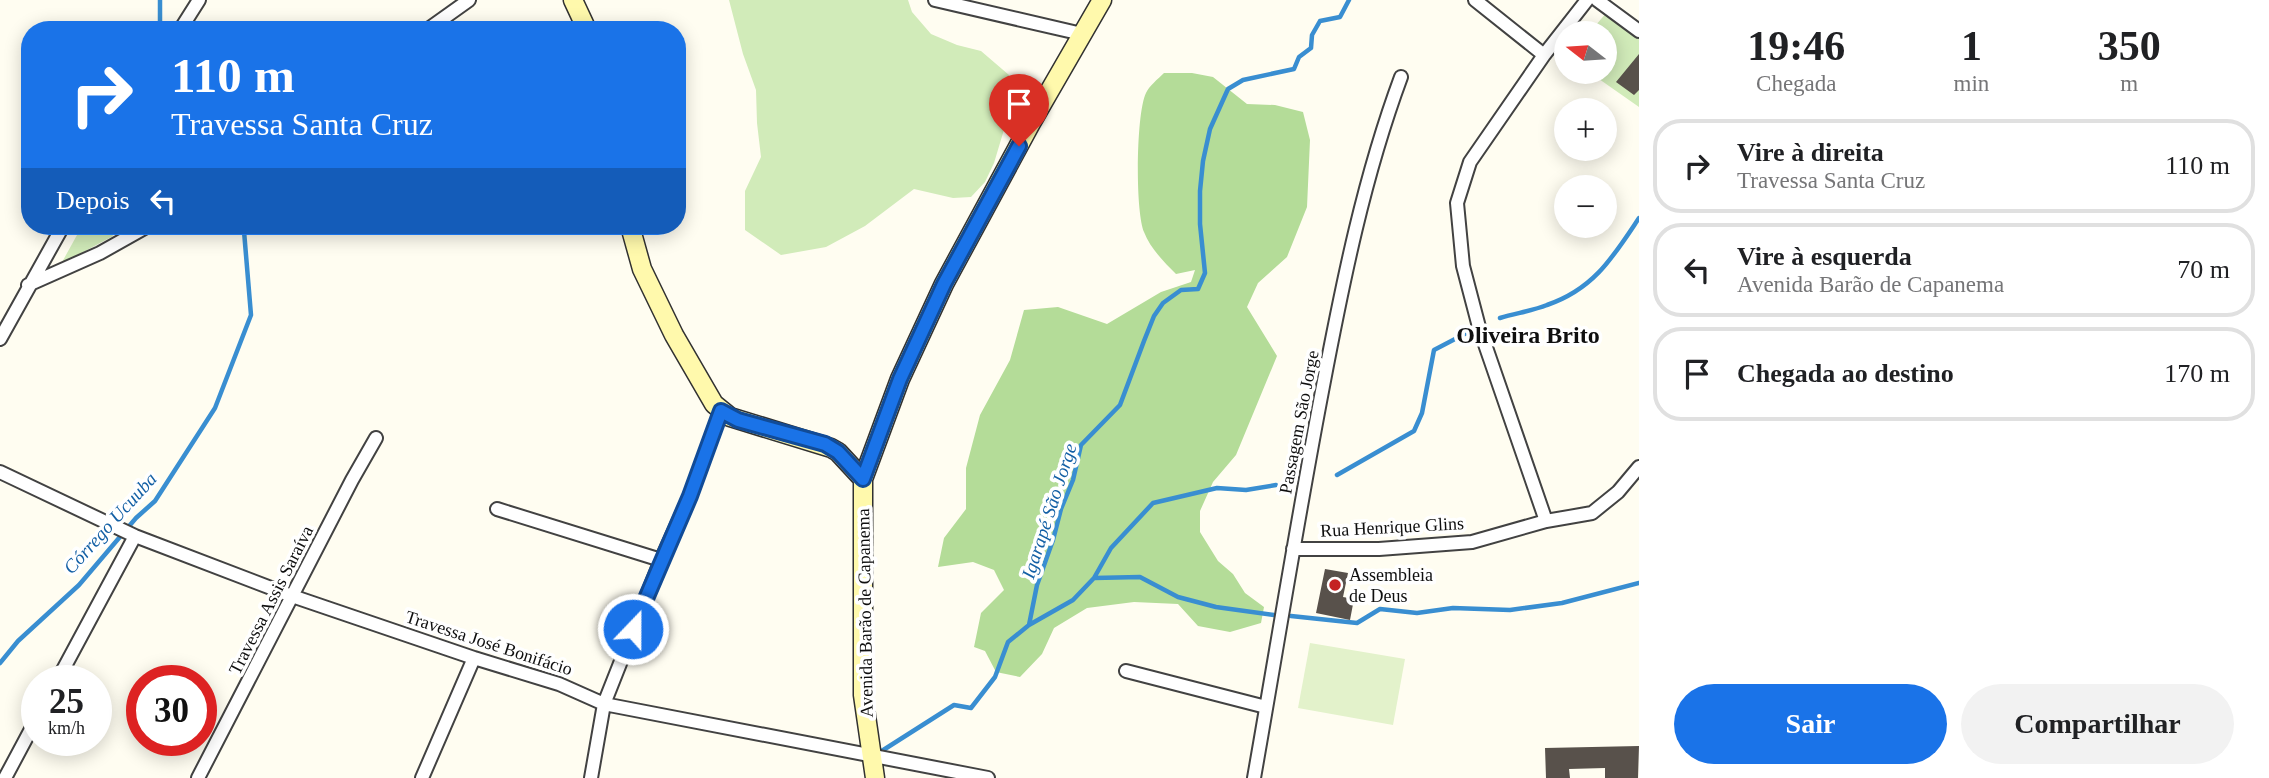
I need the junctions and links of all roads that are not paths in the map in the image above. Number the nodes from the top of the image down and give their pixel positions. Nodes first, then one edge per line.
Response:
1 (199, 0) edge
2 (469, 0) edge
3 (573, 0) edge
4 (935, 0) edge
5 (1102, 0) edge
6 (1475, 0) edge
7 (1587, 0) edge
8 (1597, 0) edge
9 (186, 21) edge
10 (440, 21) edge
11 (583, 21) edge
12 (1639, 31) edge
13 (1082, 34) junction
14 (1544, 55) junction
15 (1401, 77) dead end
16 (58, 235) edge
17 (132, 235) edge
18 (632, 235) edge
19 (29, 285) junction
20 (0, 339) edge
21 (721, 411) junction
22 (376, 438) dead end
23 (1639, 467) edge
24 (0, 472) edge
25 (863, 479) junction
26 (498, 509) dead end
27 (1546, 521) junction
28 (135, 536) junction
29 (1293, 549) junction
30 (661, 560) junction
31 (292, 596) junction
32 (474, 658) junction
33 (66, 665) edge
34 (1126, 671) dead end
35 (604, 704) junction
36 (1266, 707) junction
37 (21, 748) edge
38 (873, 757) junction
39 (5, 778) edge
40 (198, 778) edge
41 (422, 778) edge
42 (592, 778) edge
43 (876, 778) edge
44 (988, 778) edge
45 (1254, 778) edge

1 - 9 street
2 - 10 street
3 - 11 street
4 - 13 street
5 - 13 street, Avenida Barão de Capanema
6 - 14 street
7 - 14 street
8 - 12 street
13 - 25 street, Avenida Barão de Capanema
14 - 27 street
15 - 29 street, Passagem São Jorge
16 - 19 street
17 - 19 street
18 - 21 street
19 - 20 street
21 - 25 street
21 - 30 street
22 - 31 street, Travessa Assis Saraíva
23 - 27 street, Rua Henrique Glins
24 - 28 street, Travessa José Bonifácio
25 - 38 street, Avenida Barão de Capanema
26 - 30 street
27 - 29 street, Rua Henrique Glins
28 - 31 street, Travessa José Bonifácio
28 - 33 street
29 - 36 street, Passagem São Jorge
30 - 35 street
31 - 32 street, Travessa José Bonifácio
31 - 40 street, Travessa Assis Saraíva
32 - 35 street, Travessa José Bonifácio
32 - 41 street
34 - 36 street
35 - 38 street, Travessa José Bonifácio
35 - 42 street
36 - 45 street, Passagem São Jorge
37 - 39 street
38 - 43 street, Avenida Barão de Capanema
38 - 44 street, Travessa José Bonifácio

